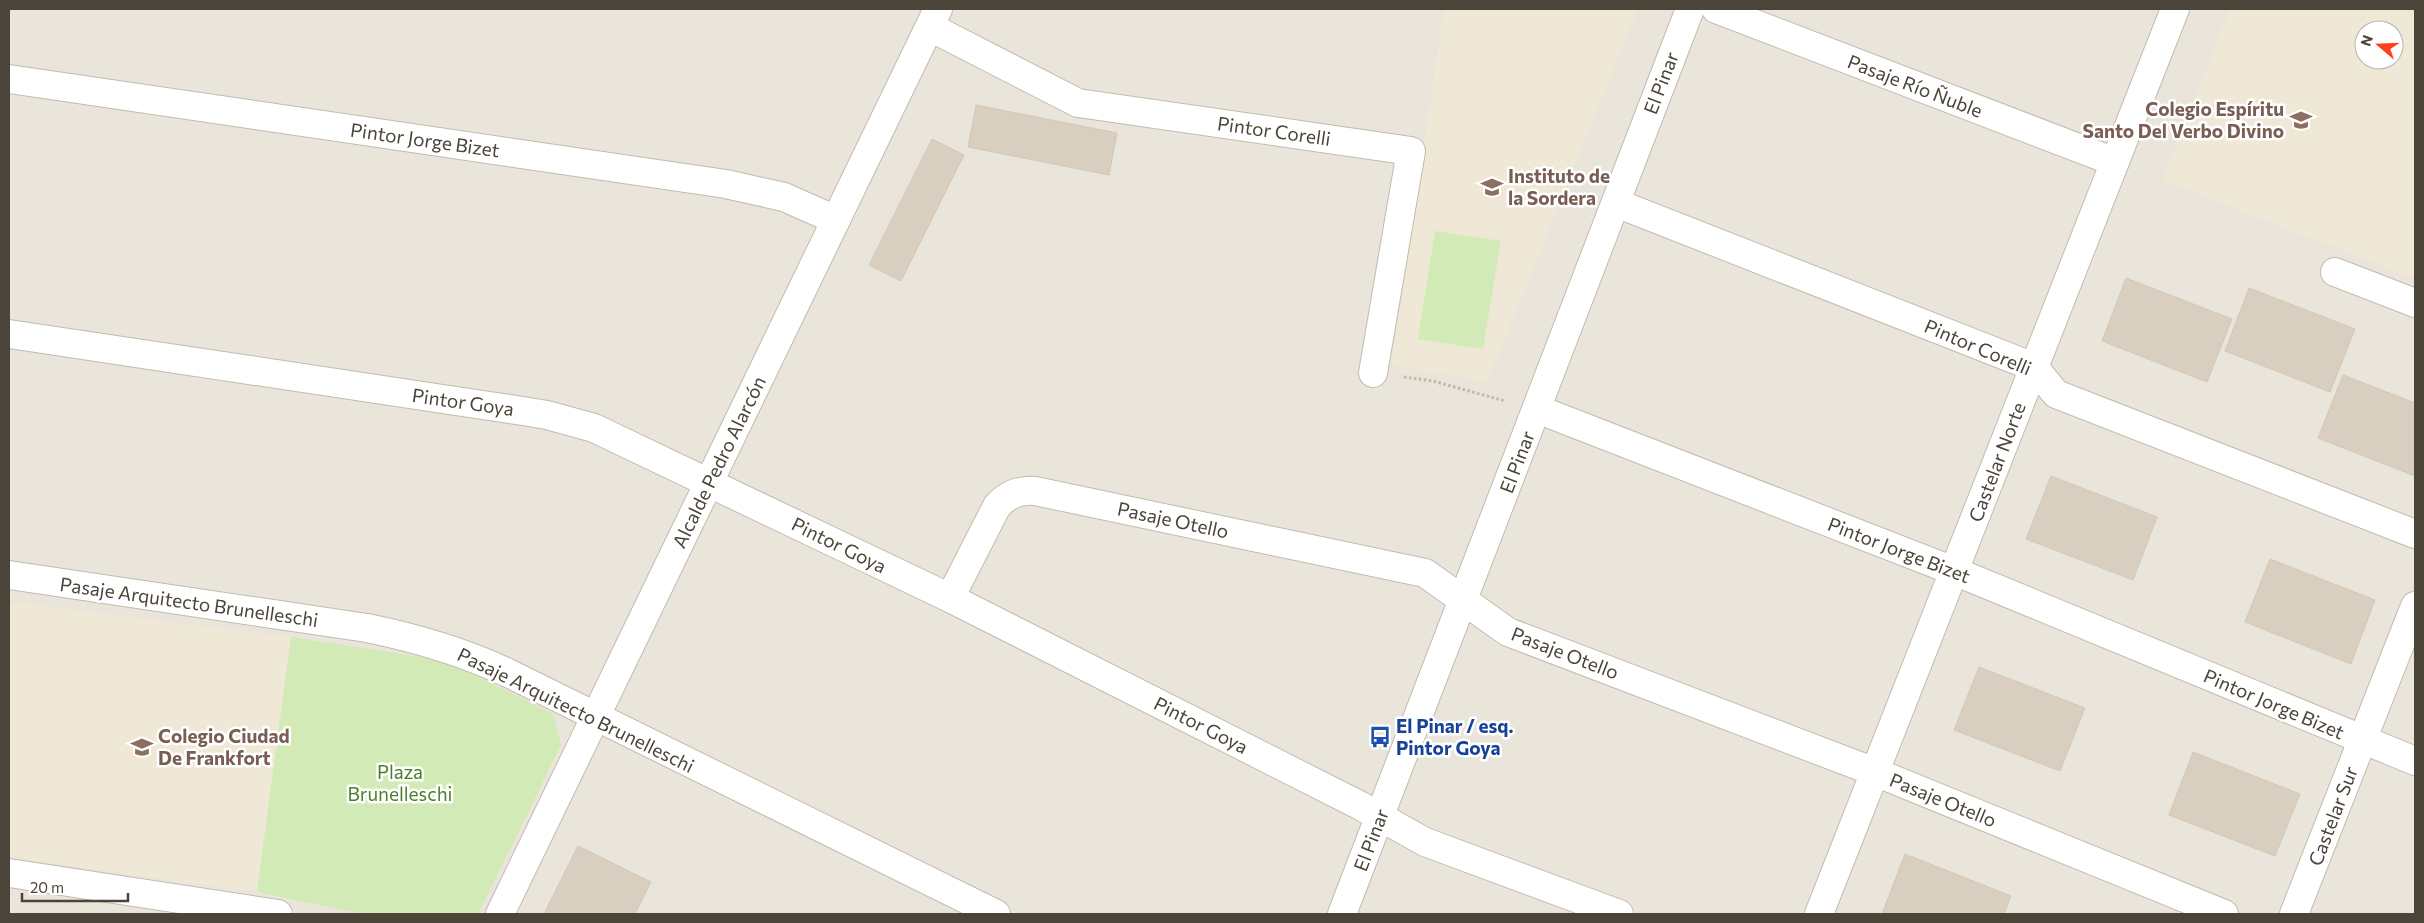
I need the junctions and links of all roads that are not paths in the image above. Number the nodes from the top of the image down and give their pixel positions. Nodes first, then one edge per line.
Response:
1 (1690, 9) edge
2 (1716, 9) edge
3 (2175, 9) edge
4 (934, 18) edge
5 (9, 79) edge
6 (2114, 162) junction
7 (1616, 203) junction
8 (836, 220) junction
9 (2335, 272) dead end
10 (2415, 303) edge
11 (9, 334) edge
12 (2034, 367) junction
13 (1373, 373) road end
14 (1536, 409) junction
15 (709, 482) junction
16 (2415, 534) edge
17 (1954, 571) junction
18 (9, 575) edge
19 (950, 598) junction
20 (1463, 600) junction
21 (2415, 606) edge
22 (595, 718) junction
23 (2362, 740) junction
24 (2415, 761) edge
25 (1875, 772) junction
26 (1380, 817) junction
27 (9, 874) edge
28 (278, 914) edge
29 (500, 914) edge
30 (996, 914) edge
31 (1342, 914) edge
32 (1619, 914) edge
33 (1819, 914) edge
34 (2224, 914) edge
35 (2294, 914) edge

1 - 7 street, El Pinar
2 - 6 street, Pasaje Río Ñuble
3 - 6 street, Castelar Norte
4 - 8 street, Alcalde Pedro Alarcón
4 - 13 street, Pintor Corelli
5 - 8 street, Pintor Jorge Bizet
6 - 12 street, Castelar Norte
7 - 12 street, Pintor Corelli
7 - 14 street, El Pinar
8 - 15 street, Alcalde Pedro Alarcón
9 - 10 street
11 - 15 street, Pintor Goya
12 - 16 street, Pintor Corelli
12 - 17 street, Castelar Norte
14 - 17 street, Pintor Jorge Bizet
14 - 20 street, El Pinar
15 - 19 street, Pintor Goya
15 - 22 street, Alcalde Pedro Alarcón
17 - 23 street, Pintor Jorge Bizet
17 - 25 street, Castelar Norte
18 - 22 street, Pasaje Arquitecto Brunelleschi
19 - 20 street, Pasaje Otello
19 - 26 street, Pintor Goya
20 - 25 street, Pasaje Otello
20 - 26 street, El Pinar
21 - 23 street, Castelar Sur
22 - 29 street, Alcalde Pedro Alarcón
22 - 30 street, Pasaje Arquitecto Brunelleschi
23 - 24 street, Pintor Jorge Bizet
23 - 35 street, Castelar Sur
25 - 33 street, Castelar Norte
25 - 34 street, Pasaje Otello
26 - 31 street, El Pinar
26 - 32 street, Pintor Goya
27 - 28 street

